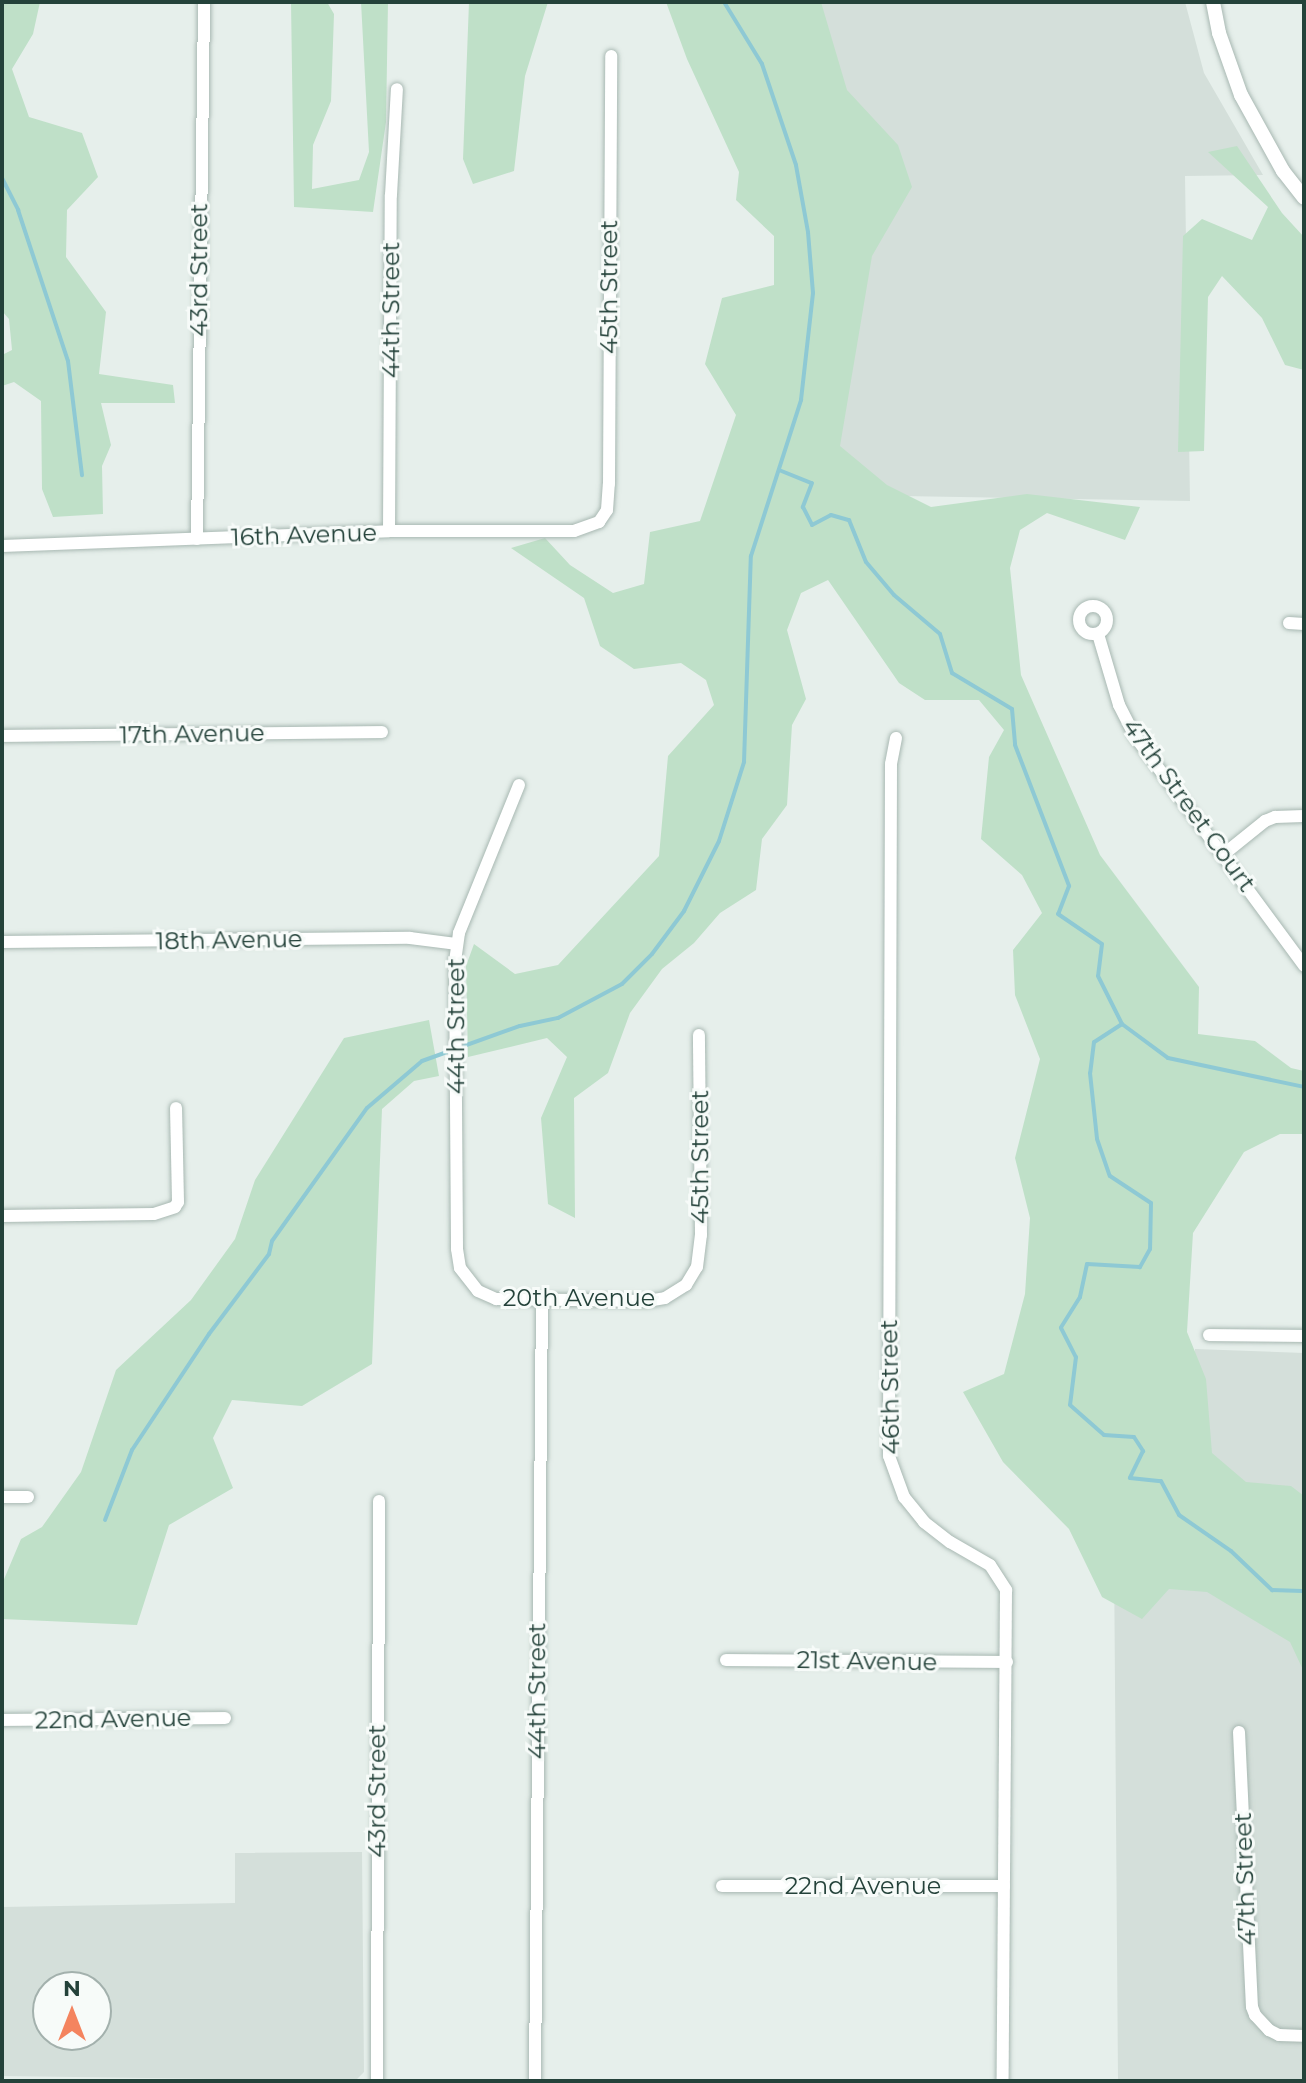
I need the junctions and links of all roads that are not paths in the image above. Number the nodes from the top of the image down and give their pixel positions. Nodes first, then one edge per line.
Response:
1 (204, 2) edge
2 (1213, 2) edge
3 (611, 56) dead end
4 (397, 89) dead end
5 (1304, 198) edge
6 (603, 518) joint
7 (389, 531) junction
8 (197, 539) junction
9 (2, 546) edge
10 (1289, 623) dead end
11 (1304, 624) edge
12 (1098, 634) dead end
13 (382, 732) dead end
14 (2, 736) edge
15 (896, 738) dead end
16 (519, 785) dead end
17 (1304, 816) edge
18 (1224, 854) junction
19 (2, 942) edge
20 (456, 944) junction
21 (1304, 966) edge
22 (699, 1035) dead end
23 (176, 1108) dead end
24 (2, 1216) edge
25 (465, 1277) joint
26 (693, 1277) joint
27 (542, 1302) junction
28 (1209, 1335) dead end
29 (1304, 1336) edge
30 (2, 1497) edge
31 (28, 1497) dead end
32 (379, 1501) dead end
33 (726, 1660) dead end
34 (1007, 1662) junction
35 (225, 1718) dead end
36 (2, 1720) edge
37 (1239, 1732) dead end
38 (722, 1886) dead end
39 (1004, 1886) junction
40 (1304, 2036) edge
41 (377, 2081) edge
42 (535, 2081) edge
43 (1003, 2081) edge

1 - 8 street, 43rd Street
2 - 5 street
3 - 6 street, 45th Street
4 - 7 street, 44th Street
6 - 7 street, 16th Avenue
7 - 8 street, 16th Avenue
8 - 9 street, 16th Avenue
10 - 11 street
12 - 18 street, 47th Street Court
13 - 14 street, 17th Avenue
15 - 34 street, 46th Street
16 - 20 street, 44th Street
17 - 18 street
18 - 21 street, 47th Street Court
19 - 20 street, 18th Avenue
20 - 25 street, 44th Street
22 - 26 street, 45th Street
23 - 24 street
25 - 27 street, 20th Avenue
26 - 27 street, 20th Avenue
27 - 42 street, 44th Street
28 - 29 street
30 - 31 street
32 - 41 street, 43rd Street
33 - 34 street, 21st Avenue
34 - 39 street, 46th Street
35 - 36 street, 22nd Avenue
37 - 40 street, 47th Street
38 - 39 street, 22nd Avenue
39 - 43 street, 46th Street

